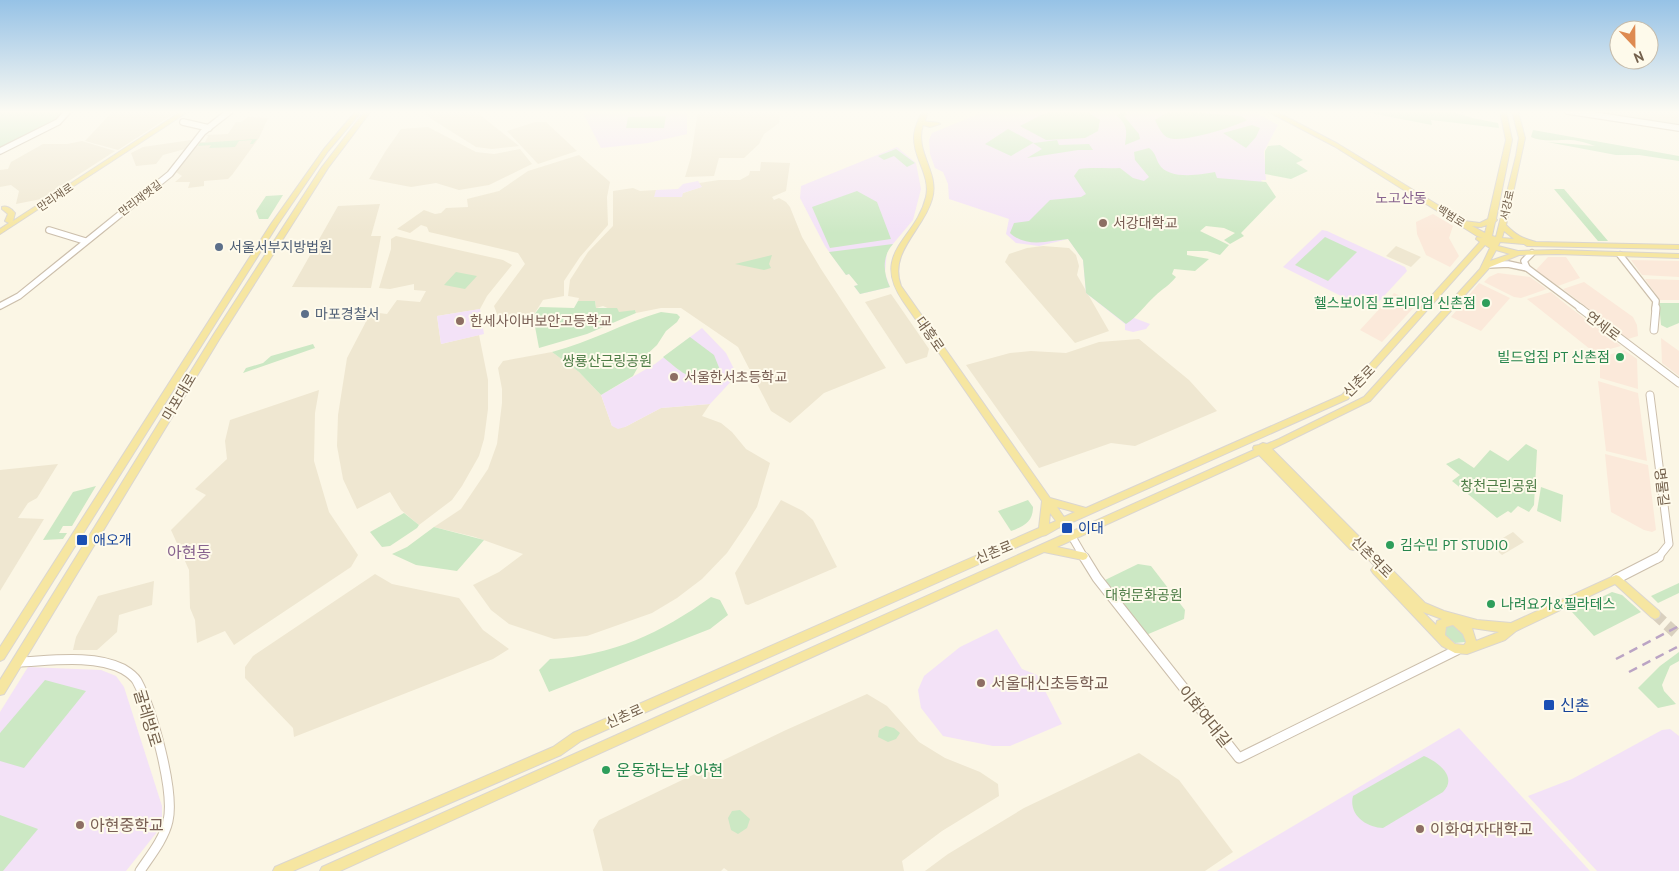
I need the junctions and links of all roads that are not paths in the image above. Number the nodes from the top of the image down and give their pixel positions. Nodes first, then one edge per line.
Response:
1 (119, 152) edge
2 (187, 152) edge
3 (325, 152) edge
4 (336, 152) edge
5 (921, 152) edge
6 (1340, 152) edge
7 (1347, 152) edge
8 (1506, 152) edge
9 (1519, 152) edge
10 (1505, 161) junction
11 (1517, 165) junction
12 (1500, 182) junction
13 (1511, 184) junction
14 (4, 208) dead end
15 (1450, 216) junction
16 (1493, 220) junction
17 (12, 222) junction
18 (1502, 225) junction
19 (0, 227) edge
20 (49, 230) dead end
21 (0, 232) edge
22 (1487, 240) junction
23 (1498, 240) junction
24 (85, 241) junction
25 (1533, 243) junction
26 (1492, 247) junction
27 (1679, 247) edge
28 (1478, 250) junction
29 (1518, 253) junction
30 (1532, 253) junction
31 (1620, 255) junction
32 (1679, 256) edge
33 (253, 259) junction
34 (266, 259) junction
35 (1485, 266) junction
36 (1527, 268) junction
37 (0, 306) edge
38 (1654, 330) dead end
39 (1679, 383) edge
40 (1650, 395) dead end
41 (1252, 439) junction
42 (1263, 449) junction
43 (1047, 501) junction
44 (1088, 512) junction
45 (1062, 524) junction
46 (1043, 532) junction
47 (1070, 535) junction
48 (1042, 548) junction
49 (1083, 556) junction
50 (1616, 579) junction
51 (1655, 614) tunnel mouth
52 (1454, 620) junction
53 (1512, 628) junction
54 (1440, 636) junction
55 (1457, 651) junction
56 (0, 656) edge
57 (17, 662) junction
58 (0, 690) edge
59 (140, 871) edge
60 (279, 871) edge
61 (326, 871) edge

1 - 17 main road, 만리재로
2 - 24 street, 만리재옛길
3 - 33 main road, 마포대로
4 - 34 main road, 마포대로
5 - 43 main road, 대흥로
6 - 22 main road, 백범로
7 - 15 main road, 백범로
8 - 10 main road, 서강로
9 - 11 main road, 서강로
10 - 11 main road
10 - 12 main road, 서강로
11 - 13 main road, 서강로
12 - 13 main road
12 - 16 main road, 서강로
13 - 18 main road, 서강로
14 - 17 main road
15 - 16 main road
15 - 22 main road, 백범로
16 - 22 main road, 서강로
17 - 19 main road, 만리재로
17 - 21 main road, 만리재로
18 - 23 main road, 서강로
18 - 25 main road
20 - 24 street
22 - 23 main road, 백범로
22 - 26 main road, 백범로
22 - 28 main road
23 - 25 main road, 백범로
23 - 26 main road, 서강로
24 - 37 street, 만리재옛길
25 - 26 main road
25 - 27 main road
26 - 28 main road
26 - 29 main road, 백범로
26 - 35 main road, 서강로
28 - 41 main road, 신촌로
29 - 30 main road, 신촌로
29 - 35 main road, 신촌로
30 - 31 main road, 신촌로
30 - 36 street
31 - 32 main road, 신촌로
31 - 38 street
33 - 34 main road
33 - 56 main road, 마포대로
34 - 57 main road, 마포대로
35 - 36 street
35 - 42 main road, 신촌로
36 - 39 street, 연세로
40 - 50 street, 명물길
41 - 42 main road
41 - 44 main road, 신촌로
42 - 47 main road, 신촌로
42 - 52 main road, 신촌역로
42 - 54 main road
43 - 44 main road
43 - 45 main road, 대흥로
43 - 46 main road
44 - 45 main road, 신촌로
45 - 46 main road, 신촌로
45 - 47 main road, 대흥로
46 - 60 main road, 신촌로
47 - 48 main road, 신촌로
47 - 49 street, 이화여대길
48 - 49 main road
48 - 61 main road, 신촌로
49 - 55 street, 이화여대길
50 - 51 main road
50 - 53 main road, 신촌역로
52 - 53 main road, 신촌역로
52 - 54 main road
52 - 55 main road
53 - 55 main road, 신촌역로
54 - 55 main road
57 - 58 main road, 마포대로
57 - 59 street, 굴레방로

